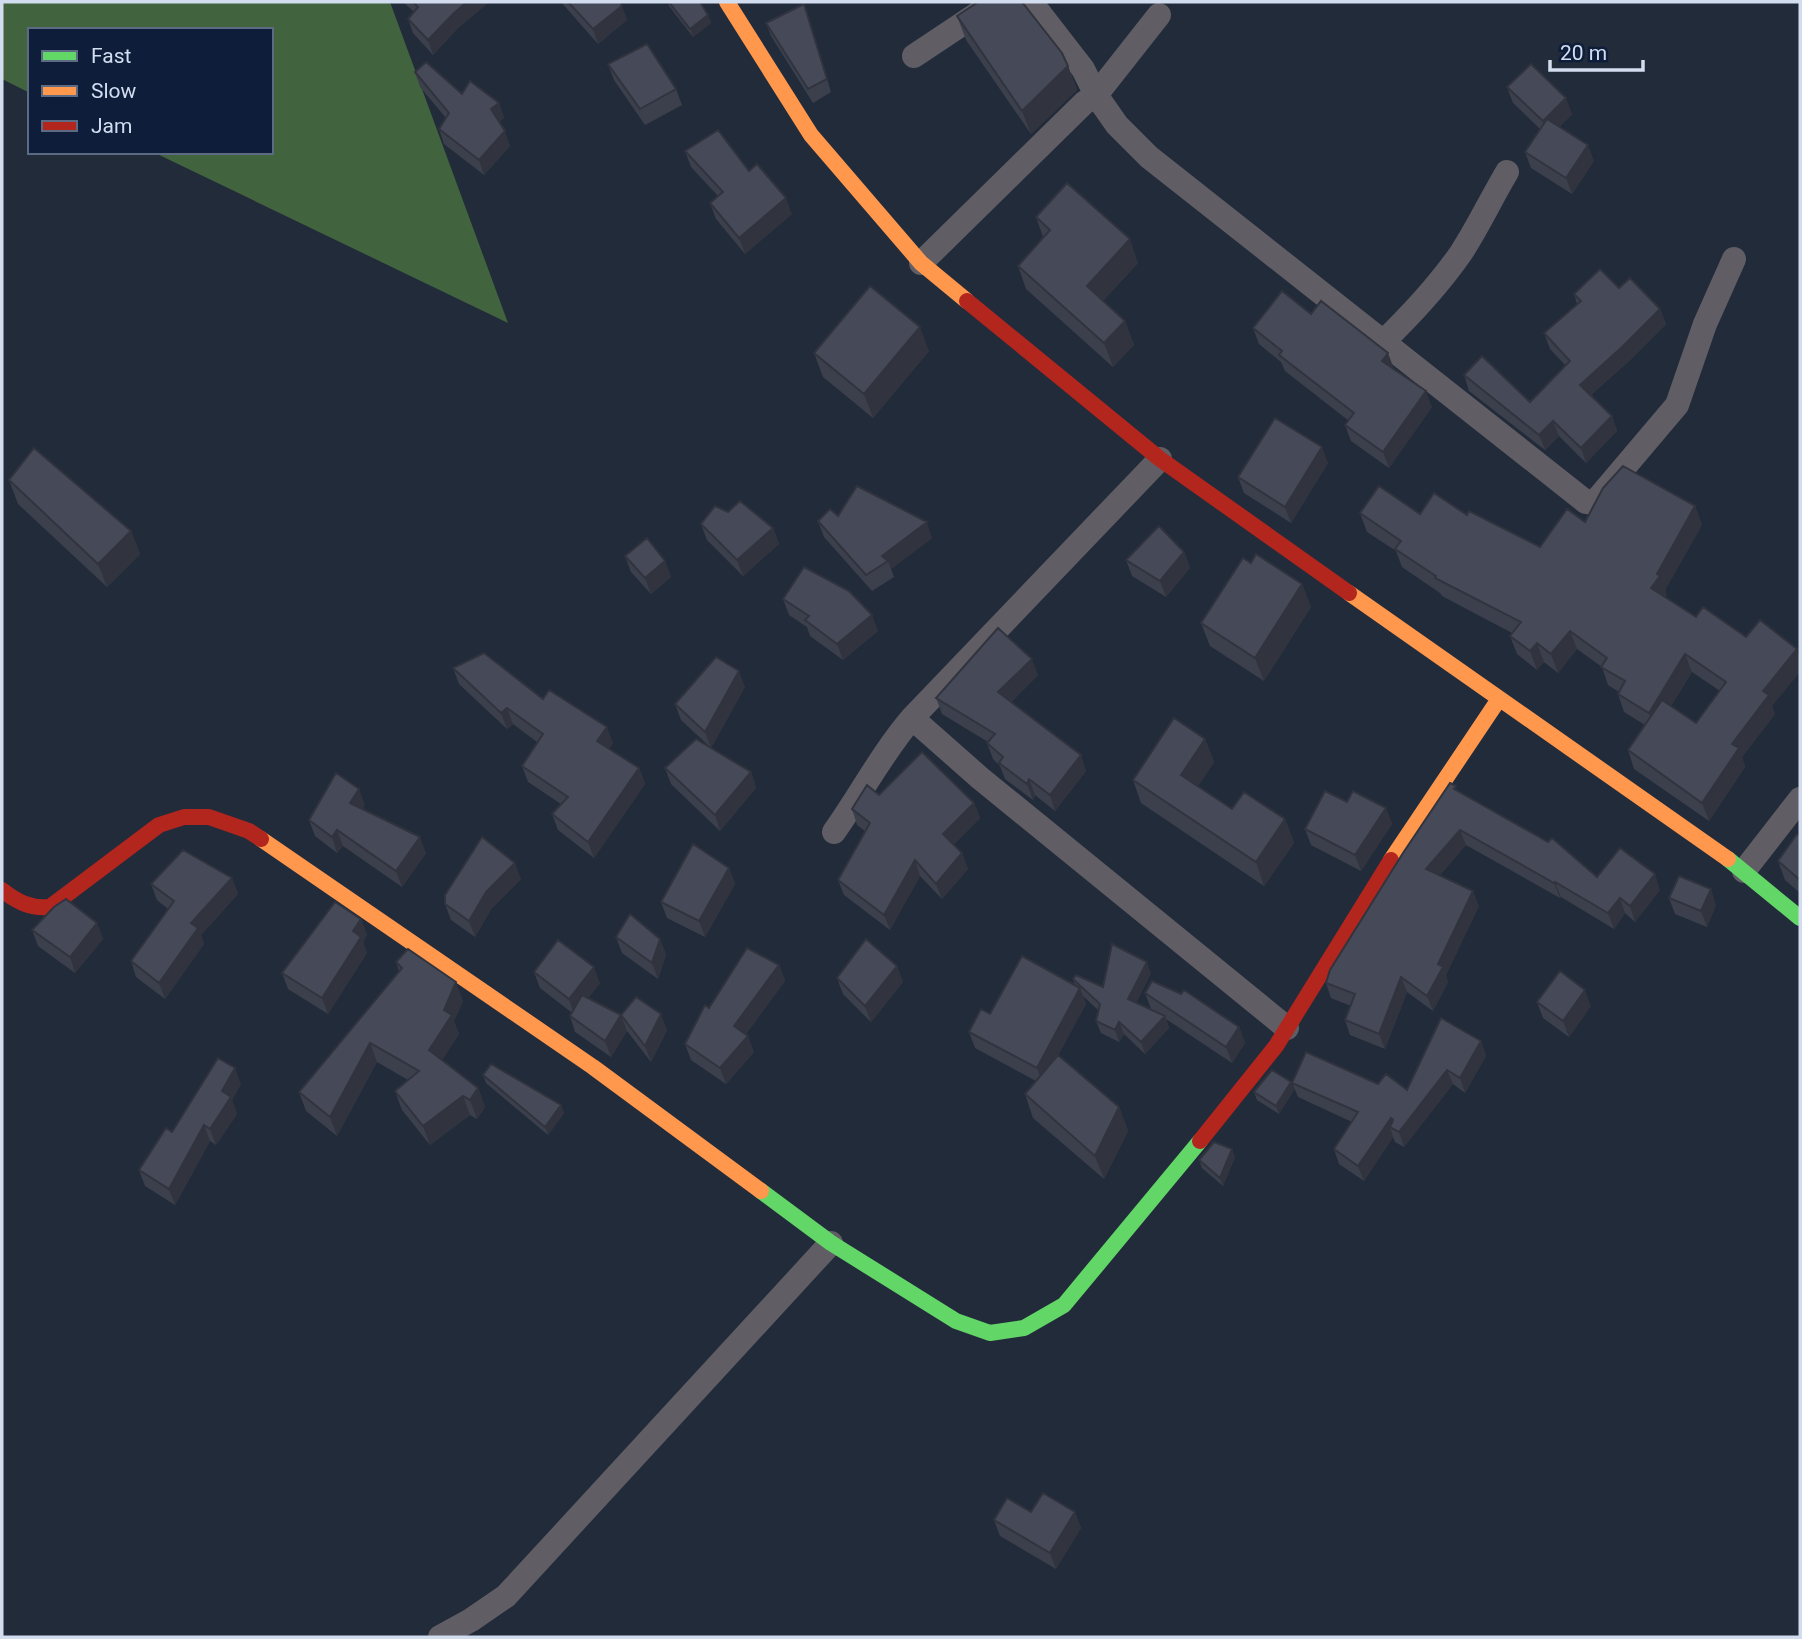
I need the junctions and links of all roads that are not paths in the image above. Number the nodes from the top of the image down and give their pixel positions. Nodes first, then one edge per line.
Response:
1 (727, 2) edge
2 (995, 2) edge
3 (1031, 2) edge
4 (1159, 15) dead end
5 (914, 56) dead end
6 (1096, 95) junction
7 (1507, 172) dead end
8 (1734, 259) dead end
9 (921, 263) junction
10 (1382, 343) junction
11 (1160, 459) junction
12 (1499, 699) junction
13 (912, 718) junction
14 (1800, 799) edge
15 (834, 832) dead end
16 (1744, 871) junction
17 (2, 890) edge
18 (1800, 918) edge
19 (1287, 1028) junction
20 (831, 1243) junction
21 (440, 1637) edge

1 - 9 street
2 - 5 street
3 - 6 street
4 - 6 street
6 - 9 street
6 - 10 street
7 - 10 street
8 - 10 street
9 - 11 street
11 - 12 street
11 - 13 street
12 - 16 street
12 - 19 street
13 - 15 street
13 - 19 street
14 - 16 street
16 - 18 street
17 - 20 street
19 - 20 street
20 - 21 street

